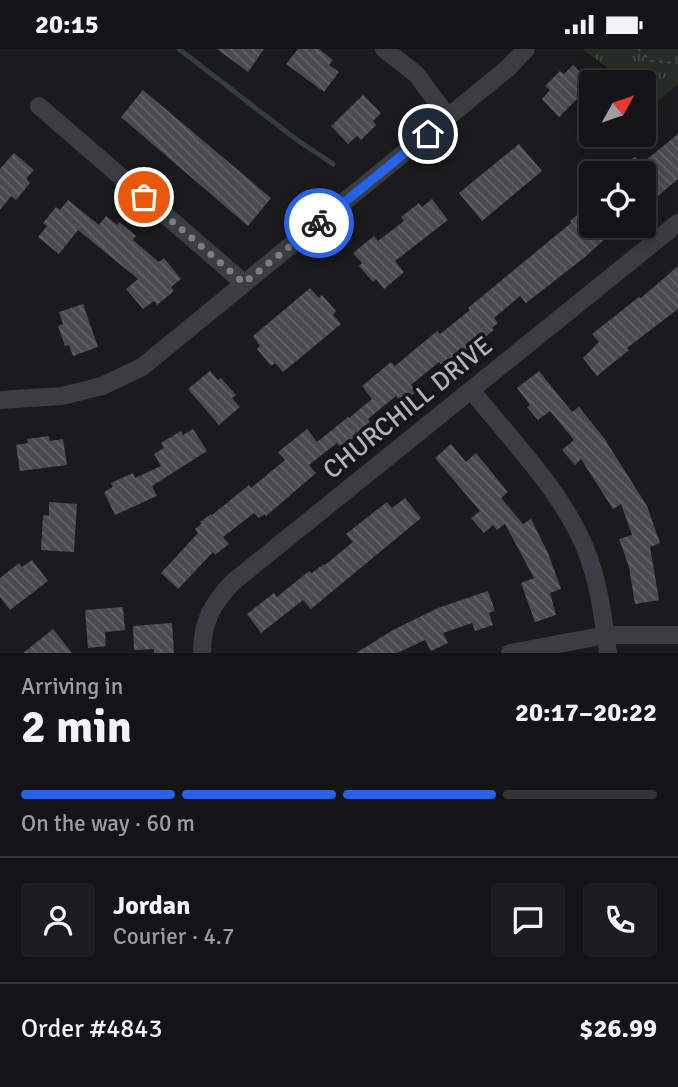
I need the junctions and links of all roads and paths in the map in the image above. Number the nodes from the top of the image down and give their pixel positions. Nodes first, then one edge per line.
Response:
1 (384, 49) edge
2 (526, 49) edge
3 (638, 49) edge
4 (678, 63) edge
5 (39, 106) dead end
6 (448, 117) junction
7 (678, 223) edge
8 (244, 283) junction
9 (472, 391) junction
10 (0, 400) edge
11 (678, 635) edge
12 (607, 644) edge
13 (202, 653) edge
14 (510, 653) edge

1 - 6 street
2 - 6 street
3 - 4 path
5 - 8 street
6 - 8 street
7 - 9 street, CHURCHILL DRIVE
8 - 10 street
9 - 12 street
9 - 13 street, CHURCHILL DRIVE
11 - 12 street
12 - 14 street

